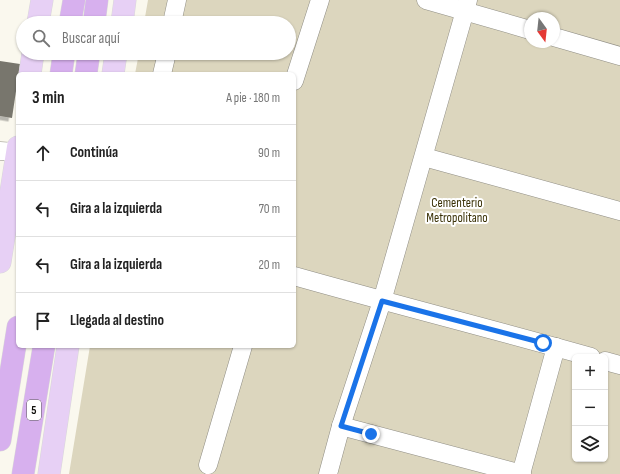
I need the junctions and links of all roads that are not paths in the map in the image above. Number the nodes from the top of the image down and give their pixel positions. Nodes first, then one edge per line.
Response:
1 (42, 0) edge
2 (74, 0) edge
3 (97, 0) edge
4 (125, 0) edge
5 (177, 0) edge
6 (320, 0) edge
7 (426, 0) edge
8 (466, 6) edge
9 (39, 16) edge
10 (71, 16) edge
11 (95, 16) edge
12 (123, 16) edge
13 (174, 16) edge
14 (524, 28) edge
15 (560, 38) edge
16 (620, 56) edge
17 (33, 60) edge
18 (63, 60) edge
19 (88, 60) edge
20 (115, 60) edge
21 (165, 60) edge
22 (30, 72) edge
23 (61, 72) edge
24 (86, 72) edge
25 (113, 72) edge
26 (162, 72) edge
27 (296, 75) edge
28 (12, 150) edge
29 (424, 157) junction
30 (620, 211) edge
31 (0, 262) edge
32 (296, 277) edge
33 (382, 301) junction
34 (16, 340) edge
35 (556, 347) junction
36 (44, 348) edge
37 (68, 348) edge
38 (242, 348) edge
39 (580, 354) edge
40 (608, 362) edge
41 (620, 365) edge
42 (341, 426) junction
43 (0, 440) edge
44 (208, 465) dead end
45 (23, 474) edge
46 (50, 474) edge
47 (328, 474) edge
48 (521, 474) edge

1 - 9 main road
2 - 10 highway
3 - 11 highway
4 - 12 main road
5 - 13 lane
6 - 27 lane
7 - 8 lane
8 - 14 lane
8 - 29 lane
15 - 16 lane
17 - 22 main road
18 - 23 highway
19 - 24 highway
20 - 25 main road
21 - 26 lane
28 - 31 main road
29 - 30 lane
29 - 33 lane
32 - 33 lane
33 - 35 lane
33 - 42 lane
34 - 43 highway
35 - 39 lane
35 - 48 lane
36 - 45 highway, 5
37 - 46 main road
38 - 44 lane
40 - 41 lane
42 - 47 lane
42 - 48 lane

